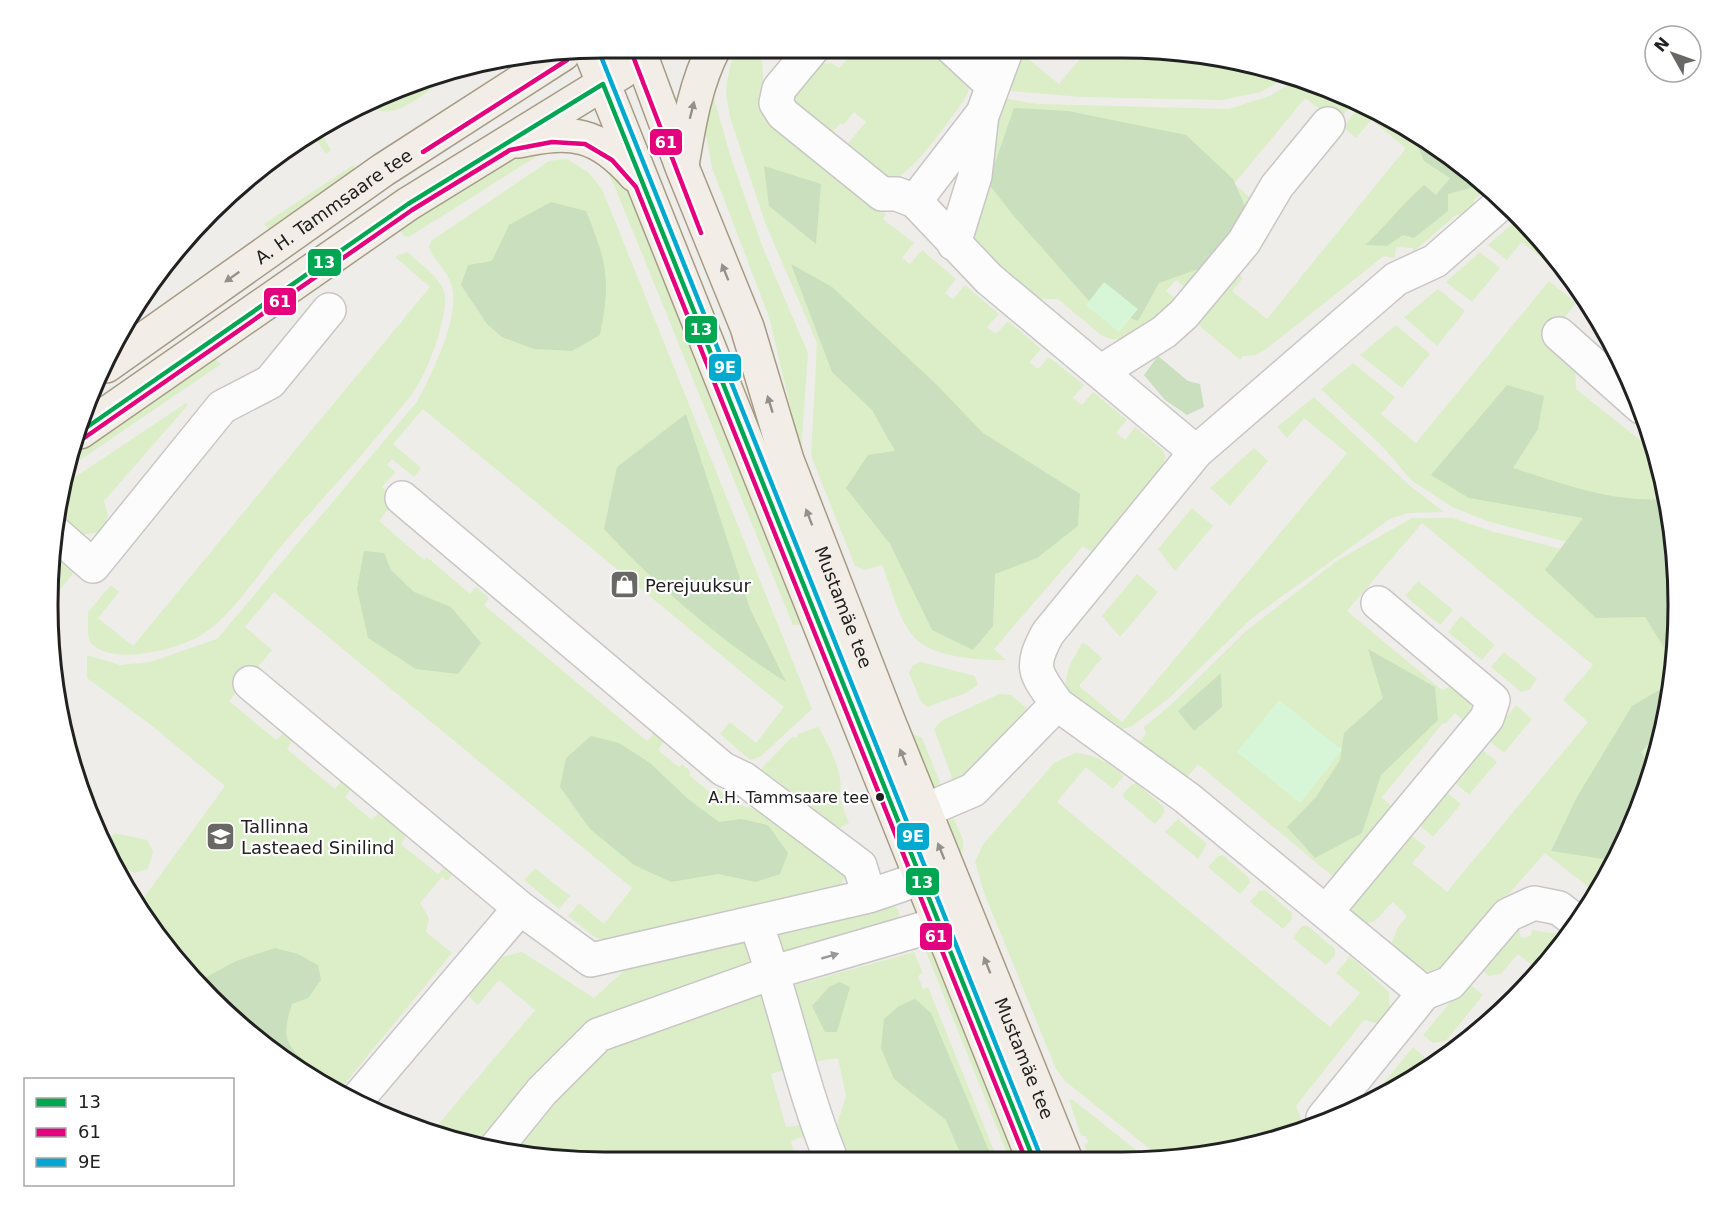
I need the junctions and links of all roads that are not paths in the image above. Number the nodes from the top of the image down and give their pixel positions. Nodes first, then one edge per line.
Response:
1 (640, 58) edge
2 (650, 58) edge
3 (709, 58) edge
4 (805, 58) edge
5 (959, 58) edge
6 (1003, 58) edge
7 (593, 59) edge
8 (551, 62) edge
9 (511, 67) edge
10 (603, 84) junction
11 (987, 99) junction
12 (488, 100) junction
13 (1328, 124) dead end
14 (507, 143) junction
15 (682, 167) junction
16 (642, 183) junction
17 (915, 201) junction
18 (1496, 207) edge
19 (954, 244) junction
20 (329, 310) dead end
21 (1559, 334) dead end
22 (118, 357) edge
23 (1102, 371) junction
24 (1626, 394) edge
25 (89, 426) edge
26 (1196, 452) junction
27 (402, 498) dead end
28 (63, 539) edge
29 (1378, 603) dead end
30 (250, 683) dead end
31 (1057, 704) junction
32 (912, 816) junction
33 (896, 887) junction
34 (957, 891) junction
35 (520, 908) junction
36 (1326, 912) junction
37 (1571, 917) edge
38 (756, 924) junction
39 (939, 924) junction
40 (774, 972) junction
41 (1424, 993) junction
42 (362, 1094) edge
43 (1329, 1111) edge
44 (501, 1142) edge
45 (828, 1152) edge
46 (1031, 1152) edge
47 (1063, 1152) edge

1 - 10 main road
2 - 15 main road, Mustamäe tee
15 -> 3 main road
4 - 17 street
5 - 11 street
6 - 11 street
7 - 10 main road, Mustamäe tee
8 - 12 main road, A. H. Tammsaare tee
9 - 12 main road
10 - 14 main road
10 - 16 main road, Mustamäe tee
11 - 17 street
11 - 19 street
12 -> 22 main road, A. H. Tammsaare tee
13 - 23 street
14 - 16 main road
14 - 25 main road
32 -> 15 main road, Mustamäe tee
16 - 32 main road, Mustamäe tee
17 - 19 street
18 - 26 street
19 - 23 street
20 - 28 street
21 - 24 street
23 - 26 street
26 - 31 street
27 - 33 street
29 - 36 street
30 - 35 street
31 - 32 street
31 - 36 street
32 - 33 main road, Mustamäe tee
34 -> 32 main road, Mustamäe tee
33 - 34 street
33 - 38 street
33 - 39 main road, Mustamäe tee
34 - 39 street
47 -> 34 main road, Mustamäe tee
35 - 38 street
35 - 42 street
36 - 41 street
37 - 41 street
38 - 40 street
40 -> 39 street
39 - 46 main road, Mustamäe tee
40 - 44 street
40 - 45 street
41 - 43 street

